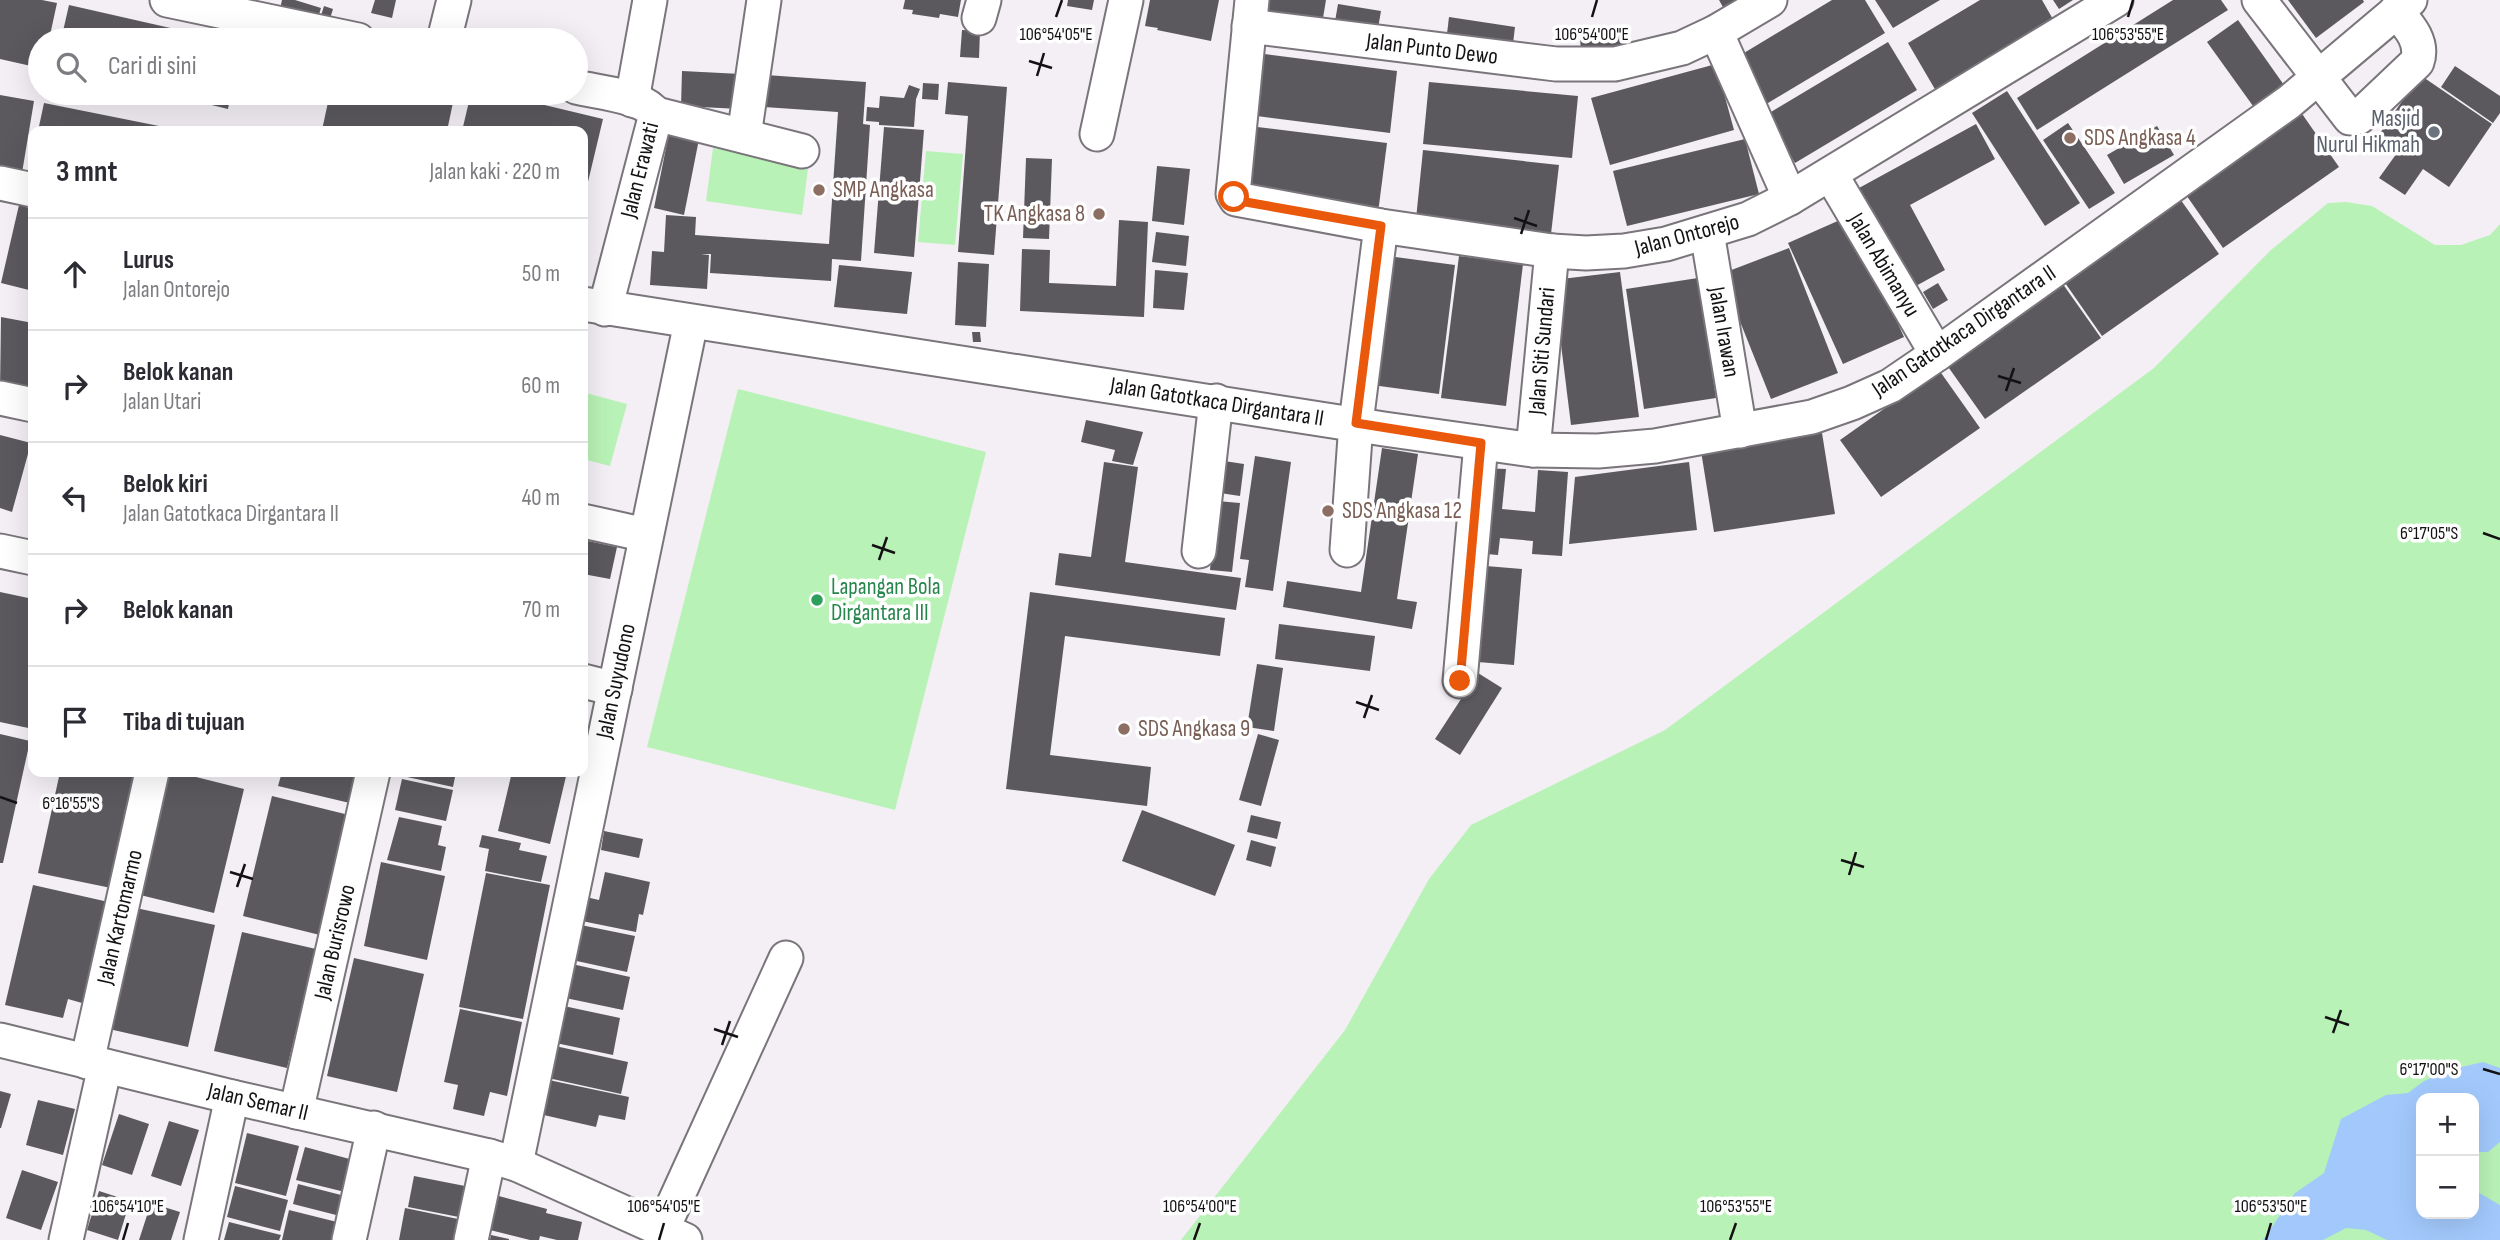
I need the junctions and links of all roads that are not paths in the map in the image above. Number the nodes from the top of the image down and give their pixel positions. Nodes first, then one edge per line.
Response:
1 (167, 0) edge
2 (454, 0) edge
3 (650, 0) edge
4 (764, 0) edge
5 (1126, 0) edge
6 (1770, 0) edge
7 (2116, 0) edge
8 (2259, 0) edge
9 (227, 6) edge
10 (2403, 6) edge
11 (1250, 13) edge
12 (312, 28) edge
13 (447, 28) edge
14 (1716, 32) junction
15 (2318, 77) junction
16 (588, 91) edge
17 (644, 107) junction
18 (1097, 134) dead end
19 (744, 136) junction
20 (802, 151) dead end
21 (1830, 175) junction
22 (0, 183) edge
23 (28, 189) edge
24 (1790, 198) junction
25 (1381, 226) junction
26 (1707, 232) junction
27 (1552, 251) junction
28 (594, 307) edge
29 (691, 322) junction
30 (1937, 354) junction
31 (0, 398) edge
32 (1216, 401) junction
33 (28, 404) edge
34 (1356, 423) junction
35 (1740, 431) junction
36 (1481, 443) junction
37 (1533, 450) junction
38 (588, 522) edge
39 (646, 535) junction
40 (1347, 550) dead end
41 (0, 551) edge
42 (1199, 551) dead end
43 (28, 557) edge
44 (1460, 681) dead end
45 (588, 682) edge
46 (615, 689) junction
47 (151, 777) edge
48 (372, 777) edge
49 (786, 958) dead end
50 (0, 1040) edge
51 (96, 1064) junction
52 (232, 1097) junction
53 (296, 1112) junction
54 (374, 1128) junction
55 (503, 1160) junction
56 (616, 1226) edge
57 (674, 1235) edge
58 (66, 1240) edge
59 (201, 1240) edge
60 (349, 1240) edge
61 (471, 1240) edge

1 - 9 street
2 - 13 street
3 - 17 street
4 - 19 street
5 - 18 street
6 - 14 street, Jalan Punto Dewo
7 - 21 street, Jalan Ontorejo
8 - 15 street
9 - 12 street
10 - 15 street, Jalan Gatotkaca Dirgantara II
10 - 15 street
11 - 14 street, Jalan Punto Dewo
11 - 25 street, Jalan Ontorejo
14 - 24 street
15 - 30 street, Jalan Gatotkaca Dirgantara II
16 - 17 street, Jalan Erawati
17 - 19 street
17 - 28 street, Jalan Erawati
19 - 20 street
21 - 24 street, Jalan Ontorejo
21 - 30 street, Jalan Abimanyu
22 - 23 street
24 - 26 street, Jalan Ontorejo
25 - 27 street, Jalan Ontorejo
25 - 34 street
26 - 27 street, Jalan Ontorejo
26 - 35 street, Jalan Irawan
27 - 37 street, Jalan Siti Sundari
28 - 29 street, Jalan Gatotkaca Dirgantara II
29 - 32 street, Jalan Gatotkaca Dirgantara II
29 - 39 street, Jalan Suyudono
30 - 35 street, Jalan Gatotkaca Dirgantara II
31 - 33 street
32 - 34 street, Jalan Gatotkaca Dirgantara II
32 - 42 street
34 - 36 street, Jalan Gatotkaca Dirgantara II
34 - 40 street
35 - 37 street, Jalan Gatotkaca Dirgantara II
36 - 37 street, Jalan Gatotkaca Dirgantara II
36 - 44 street
38 - 39 street
39 - 46 street, Jalan Suyudono
41 - 43 street
45 - 46 street
46 - 55 street, Jalan Suyudono
47 - 51 street, Jalan Kartomarmo
48 - 53 street, Jalan Burisrowo
49 - 57 street
50 - 51 street, Jalan Semar II
51 - 52 street, Jalan Semar II
51 - 58 street, Jalan Kartomarmo
52 - 53 street, Jalan Semar II
52 - 59 street
53 - 54 street, Jalan Semar II
54 - 55 street, Jalan Semar II
54 - 60 street
55 - 56 street, Jalan Semar II
55 - 61 street, Jalan Suyudono
56 - 57 street, Jalan Semar II

